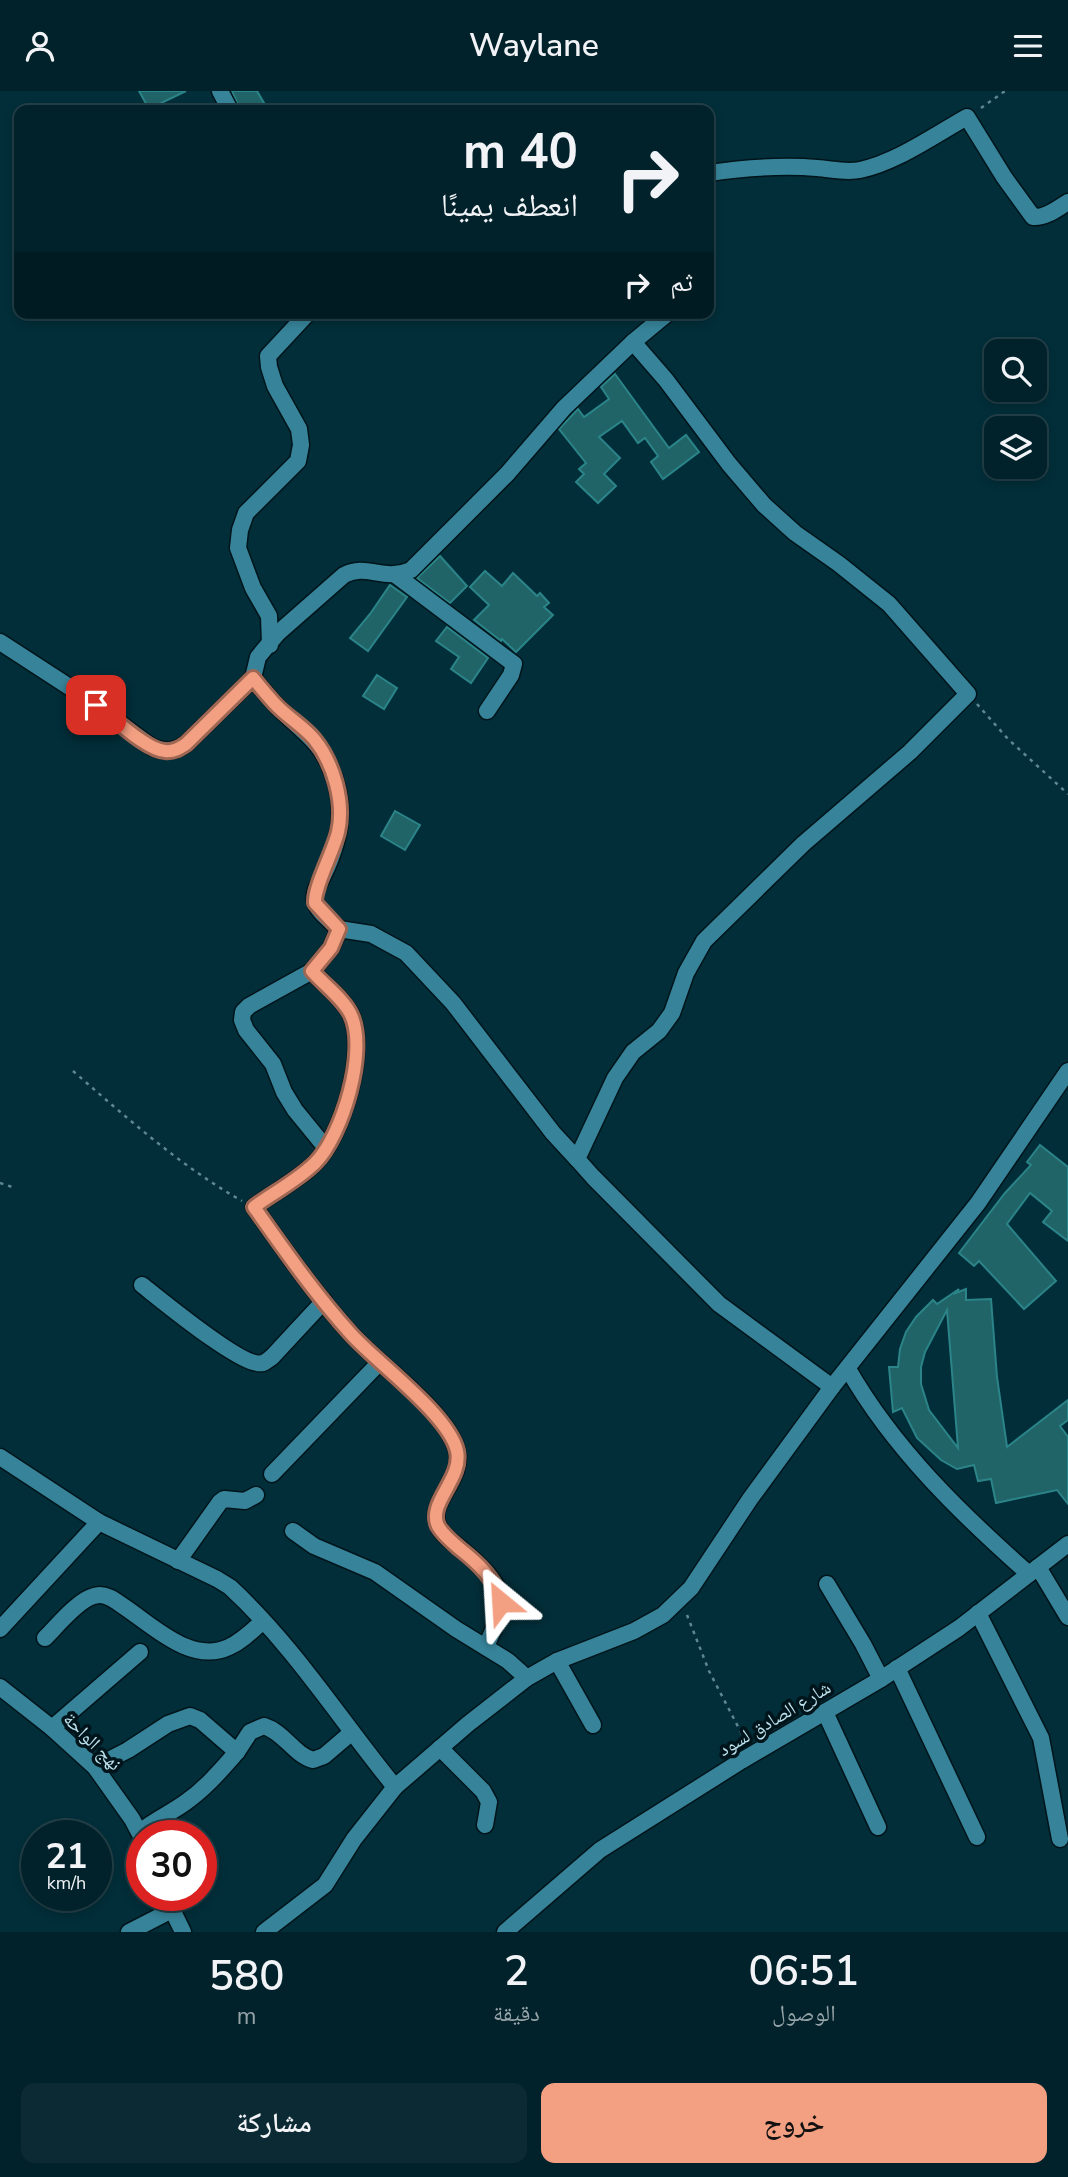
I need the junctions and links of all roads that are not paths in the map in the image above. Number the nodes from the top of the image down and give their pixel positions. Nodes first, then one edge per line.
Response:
1 (714, 173) edge
2 (1068, 202) edge
3 (302, 319) edge
4 (661, 319) edge
5 (633, 342) junction
6 (397, 576) junction
7 (0, 642) edge
8 (270, 645) junction
9 (253, 678) junction
10 (487, 711) dead end
11 (339, 929) junction
12 (312, 971) junction
13 (1068, 1071) edge
14 (327, 1148) junction
15 (577, 1159) junction
16 (142, 1285) dead end
17 (324, 1301) junction
18 (380, 1362) junction
19 (848, 1369) junction
20 (832, 1387) junction
21 (0, 1457) edge
22 (272, 1473) dead end
23 (256, 1495) dead end
24 (99, 1522) junction
25 (293, 1531) dead end
26 (1068, 1544) edge
27 (178, 1561) junction
28 (1034, 1570) junction
29 (827, 1584) dead end
30 (978, 1613) junction
31 (1068, 1617) edge
32 (263, 1621) junction
33 (0, 1629) edge
34 (45, 1638) dead end
35 (486, 1647) junction
36 (140, 1652) dead end
37 (557, 1661) junction
38 (897, 1668) junction
39 (527, 1678) junction
40 (881, 1679) junction
41 (0, 1687) edge
42 (825, 1712) junction
43 (593, 1725) dead end
44 (52, 1728) junction
45 (351, 1733) junction
46 (440, 1748) junction
47 (237, 1752) junction
48 (95, 1767) junction
49 (395, 1787) junction
50 (131, 1820) edge
51 (154, 1820) edge
52 (485, 1825) dead end
53 (878, 1827) dead end
54 (977, 1837) dead end
55 (1060, 1839) dead end
56 (157, 1911) edge
57 (172, 1911) edge
58 (129, 1932) edge
59 (183, 1932) edge
60 (264, 1932) edge
61 (505, 1932) edge

1 - 2 street
3 - 8 street
4 - 5 street
5 - 6 street
5 - 15 street
6 - 8 street
6 - 10 street
7 - 9 street
8 - 9 street
9 - 11 street
11 - 12 street
11 - 15 street
12 - 14 street
12 - 14 street
13 - 19 street
14 - 17 street
15 - 20 street
16 - 17 street
17 - 18 street
18 - 22 street
18 - 35 street
19 - 20 street
19 - 28 street
20 - 37 street
21 - 24 street
23 - 27 street
24 - 27 street
24 - 33 street
25 - 35 street
26 - 28 street, شارع الصادق لسود
27 - 32 street
28 - 30 street, شارع الصادق لسود
28 - 31 street
29 - 40 street
30 - 38 street, شارع الصادق لسود
30 - 55 street
32 - 34 street
32 - 45 street
35 - 39 street
36 - 44 street
37 - 39 street
37 - 43 street
38 - 40 street, شارع الصادق لسود
38 - 54 street
39 - 46 street
40 - 42 street, شارع الصادق لسود
41 - 44 street, نهج الواحة
42 - 53 street
42 - 61 street, شارع الصادق لسود
44 - 48 street, نهج الواحة
45 - 47 street
45 - 49 street
46 - 49 street
46 - 52 street
47 - 48 street
47 - 51 street
48 - 50 street, نهج الواحة
49 - 60 street
56 - 58 street
57 - 59 street

